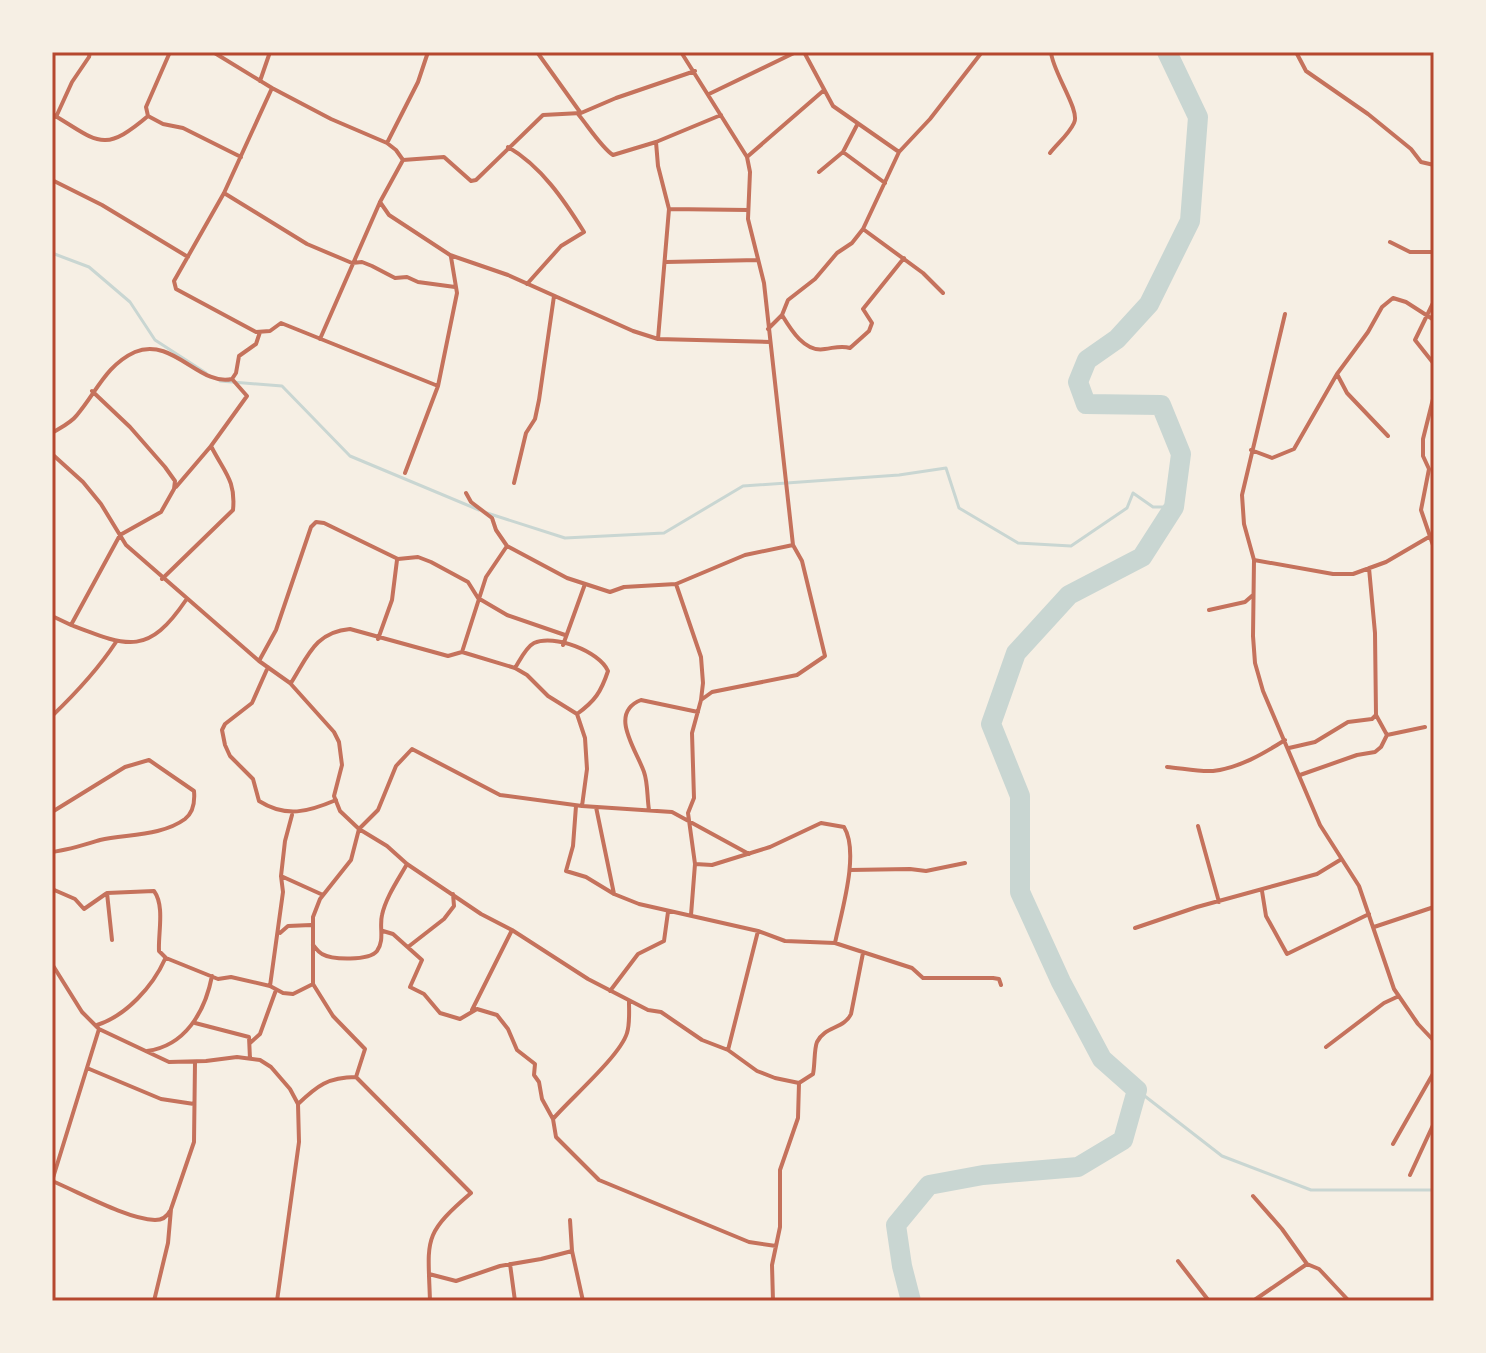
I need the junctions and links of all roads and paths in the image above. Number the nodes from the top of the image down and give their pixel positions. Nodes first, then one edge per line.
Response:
1 (90, 52) edge
2 (170, 52) edge
3 (213, 52) edge
4 (270, 52) edge
5 (428, 52) edge
6 (537, 52) edge
7 (681, 52) edge
8 (796, 52) edge
9 (804, 52) edge
10 (982, 52) edge
11 (1051, 52) edge
12 (1296, 52) edge
13 (695, 71) junction
14 (260, 81) junction
15 (272, 88) junction
16 (823, 91) junction
17 (709, 94) junction
18 (578, 113) junction
19 (54, 115) edge
20 (721, 115) junction
21 (148, 116) junction
22 (858, 124) junction
23 (656, 142) junction
24 (387, 143) junction
25 (508, 147) junction
26 (843, 152) junction
27 (899, 152) junction
28 (1050, 153) dead end
29 (241, 157) junction
30 (747, 157) junction
31 (403, 160) junction
32 (1434, 165) edge
33 (819, 172) dead end
34 (52, 180) edge
35 (885, 183) junction
36 (224, 193) junction
37 (380, 202) junction
38 (669, 209) junction
39 (748, 210) junction
40 (863, 229) junction
41 (1390, 242) dead end
42 (1434, 252) edge
43 (450, 255) junction
44 (188, 257) junction
45 (904, 258) junction
46 (758, 260) junction
47 (666, 262) junction
48 (352, 263) junction
49 (526, 284) junction
50 (455, 287) junction
51 (943, 293) dead end
52 (554, 296) junction
53 (1434, 301) edge
54 (1426, 313) junction
55 (1285, 314) dead end
56 (782, 315) junction
57 (1434, 320) edge
58 (768, 329) junction
59 (260, 332) junction
60 (658, 339) junction
61 (319, 340) junction
62 (770, 342) junction
63 (1434, 364) edge
64 (1337, 374) junction
65 (232, 379) junction
66 (438, 386) junction
67 (92, 391) junction
68 (1434, 395) edge
69 (52, 433) edge
70 (1388, 436) dead end
71 (211, 446) junction
72 (1251, 450) junction
73 (52, 454) edge
74 (405, 473) dead end
75 (514, 483) dead end
76 (174, 489) junction
77 (466, 493) dead end
78 (120, 535) junction
79 (1431, 536) edge
80 (793, 545) junction
81 (507, 546) junction
82 (1434, 548) edge
83 (398, 559) junction
84 (1254, 560) junction
85 (1369, 568) junction
86 (162, 579) junction
87 (585, 584) junction
88 (676, 584) junction
89 (1253, 595) junction
90 (478, 598) junction
91 (186, 600) junction
92 (1209, 610) dead end
93 (52, 616) edge
94 (71, 625) junction
95 (565, 635) junction
96 (378, 639) junction
97 (116, 642) junction
98 (563, 645) junction
99 (462, 652) junction
100 (259, 661) junction
101 (268, 667) junction
102 (515, 668) junction
103 (290, 683) junction
104 (701, 700) junction
105 (698, 712) junction
106 (577, 714) junction
107 (1376, 715) junction
108 (52, 716) edge
109 (1425, 727) dead end
110 (1387, 735) junction
111 (1285, 740) junction
112 (1289, 748) junction
113 (1167, 767) dead end
114 (1300, 775) junction
115 (336, 800) junction
116 (579, 806) junction
117 (596, 807) junction
118 (649, 810) junction
119 (52, 812) edge
120 (292, 814) junction
121 (689, 820) junction
122 (1198, 826) dead end
123 (359, 829) junction
124 (52, 852) edge
125 (749, 854) junction
126 (1341, 859) junction
127 (965, 863) dead end
128 (407, 864) junction
129 (695, 864) junction
130 (850, 870) junction
131 (281, 876) junction
132 (52, 889) edge
133 (1262, 891) junction
134 (453, 892) junction
135 (107, 893) junction
136 (614, 894) junction
137 (323, 895) junction
138 (1219, 902) junction
139 (1434, 907) edge
140 (668, 911) junction
141 (1369, 914) junction
142 (691, 915) junction
143 (311, 925) junction
144 (1374, 927) junction
145 (1135, 928) dead end
146 (512, 930) junction
147 (383, 931) junction
148 (758, 931) junction
149 (278, 935) junction
150 (112, 940) dead end
151 (311, 943) junction
152 (835, 943) junction
153 (408, 947) junction
154 (863, 953) junction
155 (166, 958) junction
156 (52, 964) edge
157 (212, 976) junction
158 (313, 984) junction
159 (1001, 985) dead end
160 (270, 986) junction
161 (276, 990) junction
162 (610, 991) junction
163 (1399, 996) junction
164 (629, 1001) junction
165 (472, 1010) junction
166 (194, 1023) junction
167 (98, 1027) junction
168 (1434, 1041) edge
169 (250, 1043) junction
170 (1326, 1047) dead end
171 (728, 1050) junction
172 (144, 1051) junction
173 (250, 1059) junction
174 (195, 1062) junction
175 (87, 1068) junction
176 (1434, 1072) edge
177 (356, 1077) junction
178 (799, 1083) junction
179 (194, 1104) junction
180 (298, 1104) junction
181 (553, 1119) junction
182 (1434, 1123) edge
183 (1393, 1144) dead end
184 (1410, 1175) dead end
185 (52, 1181) edge
186 (1253, 1196) dead end
187 (171, 1209) junction
188 (570, 1220) dead end
189 (776, 1246) junction
190 (572, 1251) junction
191 (1178, 1261) dead end
192 (510, 1264) junction
193 (1307, 1264) junction
194 (429, 1274) junction
195 (154, 1301) edge
196 (277, 1301) edge
197 (430, 1301) edge
198 (515, 1301) edge
199 (583, 1301) edge
200 (773, 1301) edge
201 (1209, 1301) edge
202 (1253, 1301) edge
203 (1349, 1301) edge

1 - 19 street
2 - 21 street
3 - 14 street
4 - 14 street
5 - 24 street
6 - 18 street
7 - 13 street
8 - 17 street
9 - 16 street
10 - 27 street
11 - 28 street
12 - 32 street
13 - 17 street
13 - 18 street
14 - 15 street
15 - 24 street
15 - 29 street
16 - 22 street
16 - 30 street
17 - 20 street
18 - 23 street
18 - 25 street
19 - 21 street
20 - 23 street
20 - 30 street
21 - 29 street
22 - 26 street
22 - 27 street
23 - 38 street
24 - 31 street
25 - 31 street
25 - 49 street
26 - 33 street
26 - 35 street
27 - 35 street
29 - 36 street
30 - 39 street
31 - 37 street
34 - 44 street
35 - 40 street
36 - 44 street
36 - 48 street
37 - 43 street
37 - 48 street
38 - 39 street
38 - 47 street
39 - 46 street
40 - 45 street
40 - 56 street
41 - 42 street
43 - 49 street
43 - 50 street
44 - 59 street
45 - 51 street
45 - 56 street
46 - 47 street
46 - 58 street
47 - 60 street
48 - 50 street
48 - 61 street
49 - 52 street
50 - 66 street
52 - 60 street
52 - 75 street
53 - 54 street
54 - 57 street
54 - 63 street
54 - 64 street
55 - 72 street
56 - 58 street
58 - 62 street
59 - 61 street
59 - 65 street
60 - 62 street
61 - 66 street
62 - 80 street
64 - 70 street
64 - 72 street
65 - 67 street
65 - 71 street
66 - 74 street
67 - 69 street
67 - 76 street
68 - 79 street
71 - 76 street
71 - 86 street
72 - 84 street
73 - 78 street
76 - 78 street
77 - 81 street
78 - 86 street
78 - 94 street
79 - 82 street
79 - 85 street
80 - 88 street
80 - 104 street
81 - 87 street
81 - 90 street
83 - 90 street
83 - 96 street
83 - 100 street
84 - 85 street
84 - 89 street
85 - 107 street
86 - 91 street
87 - 88 street
87 - 95 street
88 - 104 street
89 - 92 street
89 - 111 street
90 - 95 street
90 - 99 street
91 - 97 street
91 - 100 street
93 - 94 street
94 - 97 street
95 - 98 street
96 - 99 street
96 - 103 street
97 - 108 street
98 - 102 street
98 - 106 street
99 - 102 street
100 - 101 street
101 - 103 street
101 - 120 street
102 - 106 street
103 - 115 street
104 - 105 street
105 - 118 street
105 - 121 street
106 - 116 street
107 - 110 street
107 - 112 street
109 - 110 street
110 - 114 street
111 - 112 street
111 - 113 street
112 - 114 street
114 - 126 street
115 - 120 street
115 - 123 street
116 - 117 street
116 - 123 street
116 - 136 street
117 - 118 street
117 - 136 street
118 - 121 street
119 - 124 street
120 - 131 street
121 - 125 street
121 - 129 street
122 - 138 street
123 - 128 street
123 - 137 street
125 - 129 street
125 - 130 street
126 - 133 street
126 - 141 street
127 - 130 street
128 - 134 street
128 - 147 street
129 - 142 street
130 - 152 street
131 - 137 street
131 - 149 street
132 - 135 street
133 - 138 street
133 - 141 street
134 - 146 street
134 - 153 street
135 - 150 street
135 - 155 street
136 - 140 street
137 - 143 street
138 - 145 street
139 - 144 street
140 - 142 street
140 - 162 street
141 - 144 street
142 - 148 street
143 - 149 street
143 - 151 street
144 - 163 street
146 - 162 street
146 - 165 street
147 - 151 street
147 - 153 street
148 - 152 street
148 - 171 street
149 - 160 street
151 - 158 street
152 - 154 street
153 - 165 street
154 - 159 street
154 - 178 street
155 - 157 street
155 - 167 street
156 - 167 street
157 - 160 street
157 - 166 street
158 - 161 street
158 - 177 street
160 - 161 street
161 - 169 street
162 - 164 street
163 - 168 street
163 - 170 street
164 - 171 street
164 - 181 street
165 - 181 street
166 - 169 street
166 - 172 street
167 - 172 street
167 - 175 street
169 - 173 street
171 - 178 street
172 - 174 street
173 - 174 street
173 - 180 street
174 - 179 street
175 - 179 street
175 - 185 street
176 - 183 street
177 - 180 street
177 - 194 street
178 - 189 street
179 - 187 street
180 - 196 street
181 - 189 street
182 - 184 street
185 - 187 street
186 - 193 street
187 - 195 street
188 - 190 street
189 - 200 street
190 - 192 street
190 - 199 street
191 - 201 street
192 - 194 street
192 - 198 street
193 - 202 street
193 - 203 street
194 - 197 street

